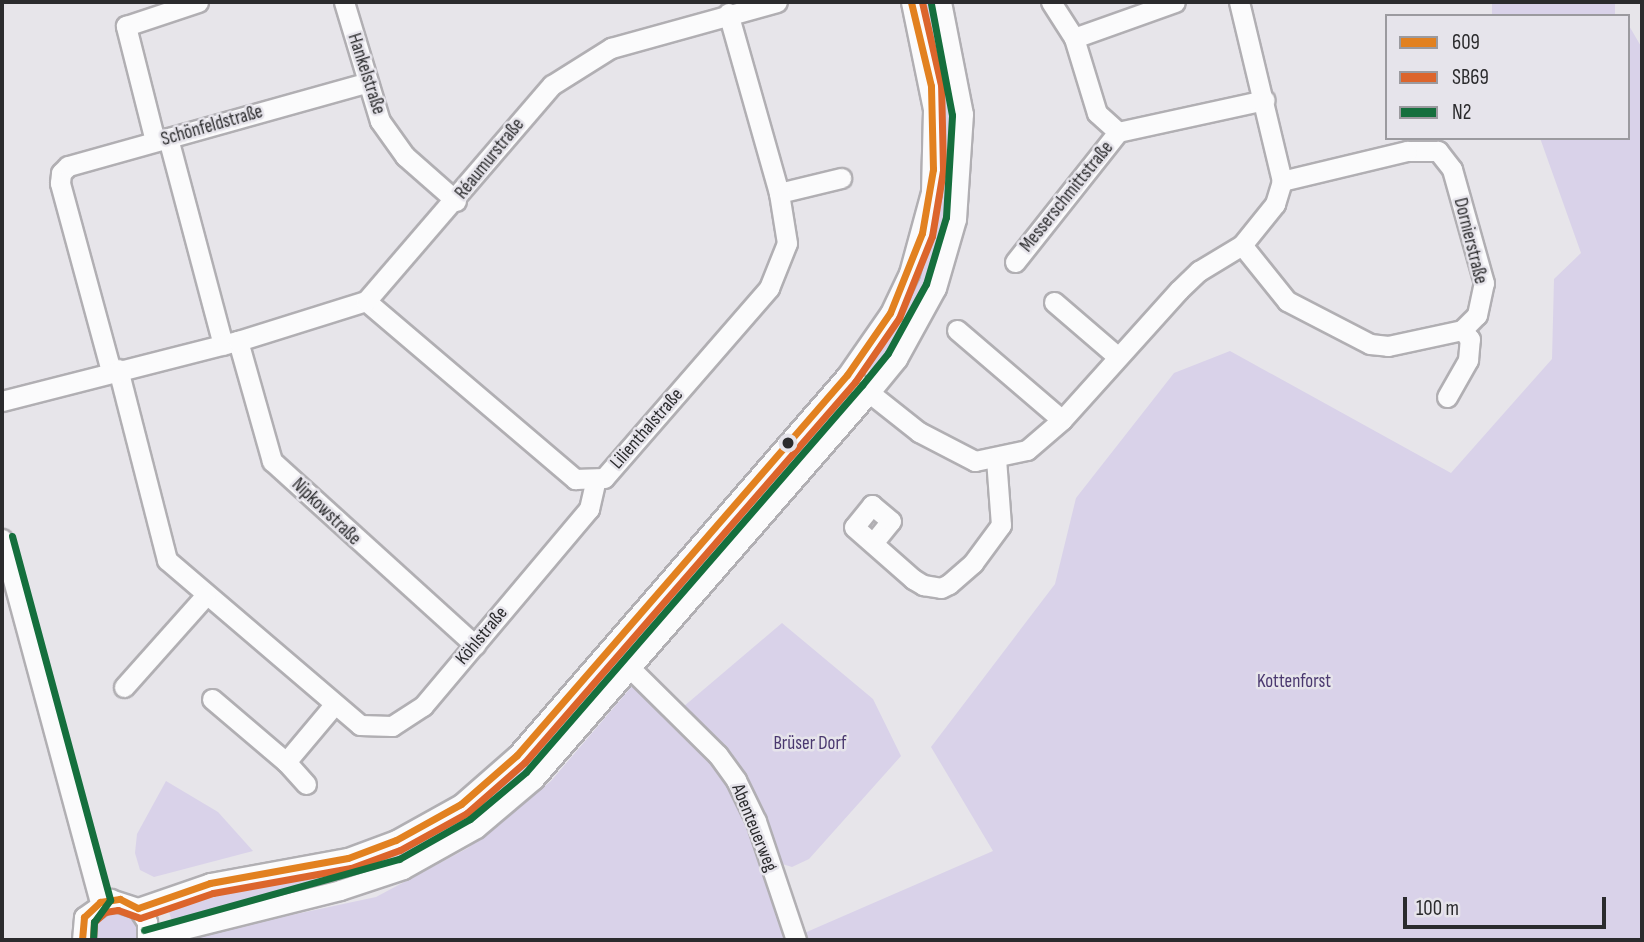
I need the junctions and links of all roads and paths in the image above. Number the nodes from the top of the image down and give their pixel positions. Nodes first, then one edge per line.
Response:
1 (198, 2) edge
2 (344, 2) edge
3 (777, 2) edge
4 (911, 2) edge
5 (941, 2) edge
6 (1051, 2) edge
7 (1175, 2) edge
8 (1239, 2) edge
9 (1144, 8) edge
10 (729, 13) junction
11 (1074, 38) junction
12 (365, 83) junction
13 (1265, 100) junction
14 (1118, 132) junction
15 (162, 140) junction
16 (1437, 145) edge
17 (841, 178) dead end
18 (1282, 181) junction
19 (779, 193) junction
20 (456, 201) junction
21 (1242, 246) junction
22 (1015, 262) dead end
23 (366, 301) junction
24 (1055, 302) dead end
25 (957, 330) dead end
26 (1462, 330) junction
27 (231, 343) junction
28 (1118, 357) junction
29 (114, 370) junction
30 (847, 375) junction
31 (870, 393) junction
32 (1447, 397) dead end
33 (2, 401) edge
34 (1062, 420) junction
35 (996, 458) junction
36 (595, 482) junction
37 (2, 539) edge
38 (873, 543) dead end
39 (205, 596) junction
40 (475, 645) junction
41 (631, 669) junction
42 (124, 687) dead end
43 (212, 699) dead end
44 (333, 706) junction
45 (286, 762) junction
46 (306, 784) dead end
47 (100, 902) junction
48 (138, 908) junction
49 (148, 939) edge
50 (82, 940) edge
51 (796, 940) edge

1 - 15 street
2 - 12 street, Hankelstraße
3 - 10 street, Réaumurstraße
4 - 30 street
5 - 31 street
6 - 11 street, Messerschmittstraße
7 - 9 street
8 - 13 street
9 - 11 street
10 - 19 street, Lilienthalstraße
10 - 20 street, Réaumurstraße
11 - 14 street, Messerschmittstraße
12 - 15 street, Schönfeldstraße
12 - 20 street, Hankelstraße
13 - 14 street, Messerschmittstraße
13 - 18 street
14 - 22 street, Messerschmittstraße
15 - 27 street
15 - 29 street, Schönfeldstraße
16 - 18 street, Dornierstraße
16 - 26 street, Dornierstraße
17 - 19 street
18 - 21 street
19 - 36 street, Lilienthalstraße
20 - 23 street, Réaumurstraße
21 - 26 street
21 - 28 street
23 - 27 street
23 - 36 street, Lilienthalstraße
24 - 28 street
25 - 34 street
26 - 32 street
27 - 29 street
27 - 40 street, Nipkowstraße
28 - 34 street
29 - 33 street
29 - 39 street, Köhlstraße
30 - 31 street
30 - 48 street
31 - 35 street
31 - 41 street
34 - 35 street
35 - 38 street
36 - 40 street, Köhlstraße
37 - 47 street
39 - 42 street
39 - 44 street, Köhlstraße
40 - 44 street, Köhlstraße
41 - 49 street
41 - 51 street, Abenteuerweg
43 - 45 street
44 - 45 street
45 - 46 street
47 - 48 street
47 - 50 street
48 - 49 street

